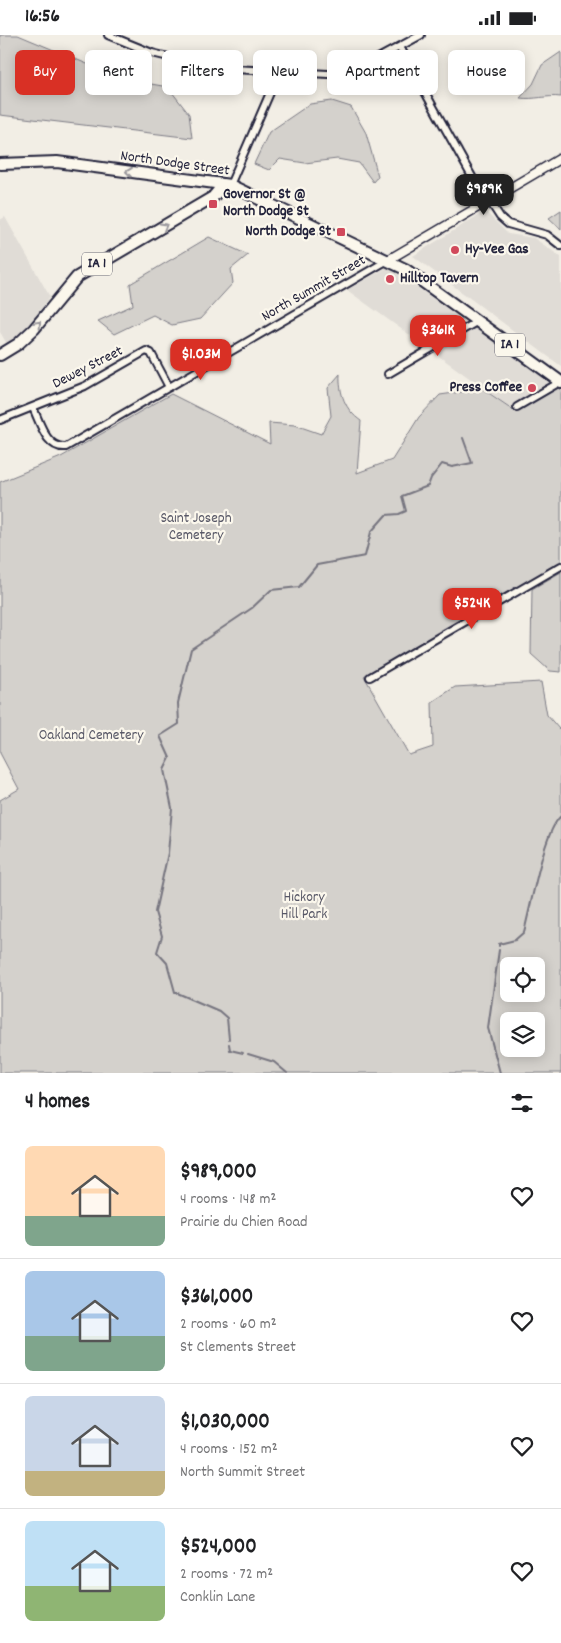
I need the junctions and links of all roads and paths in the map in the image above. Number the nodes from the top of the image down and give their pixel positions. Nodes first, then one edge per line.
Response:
1 (108, 35) edge
2 (421, 35) edge
3 (400, 47) junction
4 (253, 70) edge
5 (317, 74) edge
6 (270, 95) edge
7 (561, 158) edge
8 (0, 163) edge
9 (205, 182) junction
10 (230, 185) junction
11 (242, 191) junction
12 (213, 197) junction
13 (488, 201) junction
14 (561, 246) edge
15 (388, 260) junction
16 (478, 321) junction
17 (0, 355) edge
18 (388, 374) dead end
19 (561, 382) edge
20 (169, 387) junction
21 (516, 407) dead end
22 (33, 408) junction
23 (0, 420) edge
24 (561, 566) edge
25 (370, 677) dead end

1 - 4 street
2 - 3 street
3 - 5 street
3 - 13 street
6 - 10 street
7 - 13 street
9 -> 8 main road, North Dodge Street / IA 1
9 - 10 main road, North Dodge Street / IA 1
9 - 12 main road
10 - 11 main road, North Dodge Street / IA 1
10 - 12 main road, IA 1
11 - 12 main road
11 - 15 main road, North Dodge Street / IA 1
17 -> 12 main road, IA 1
13 - 14 street
13 - 15 street
15 - 16 main road, North Dodge Street / IA 1
15 - 20 street, North Summit Street
16 - 18 street
16 - 19 main road, North Dodge Street / IA 1
19 - 21 street
20 - 22 street, Dewey Street
20 - 22 street, North Summit Street
22 - 23 street, Dewey Street
24 - 25 street

